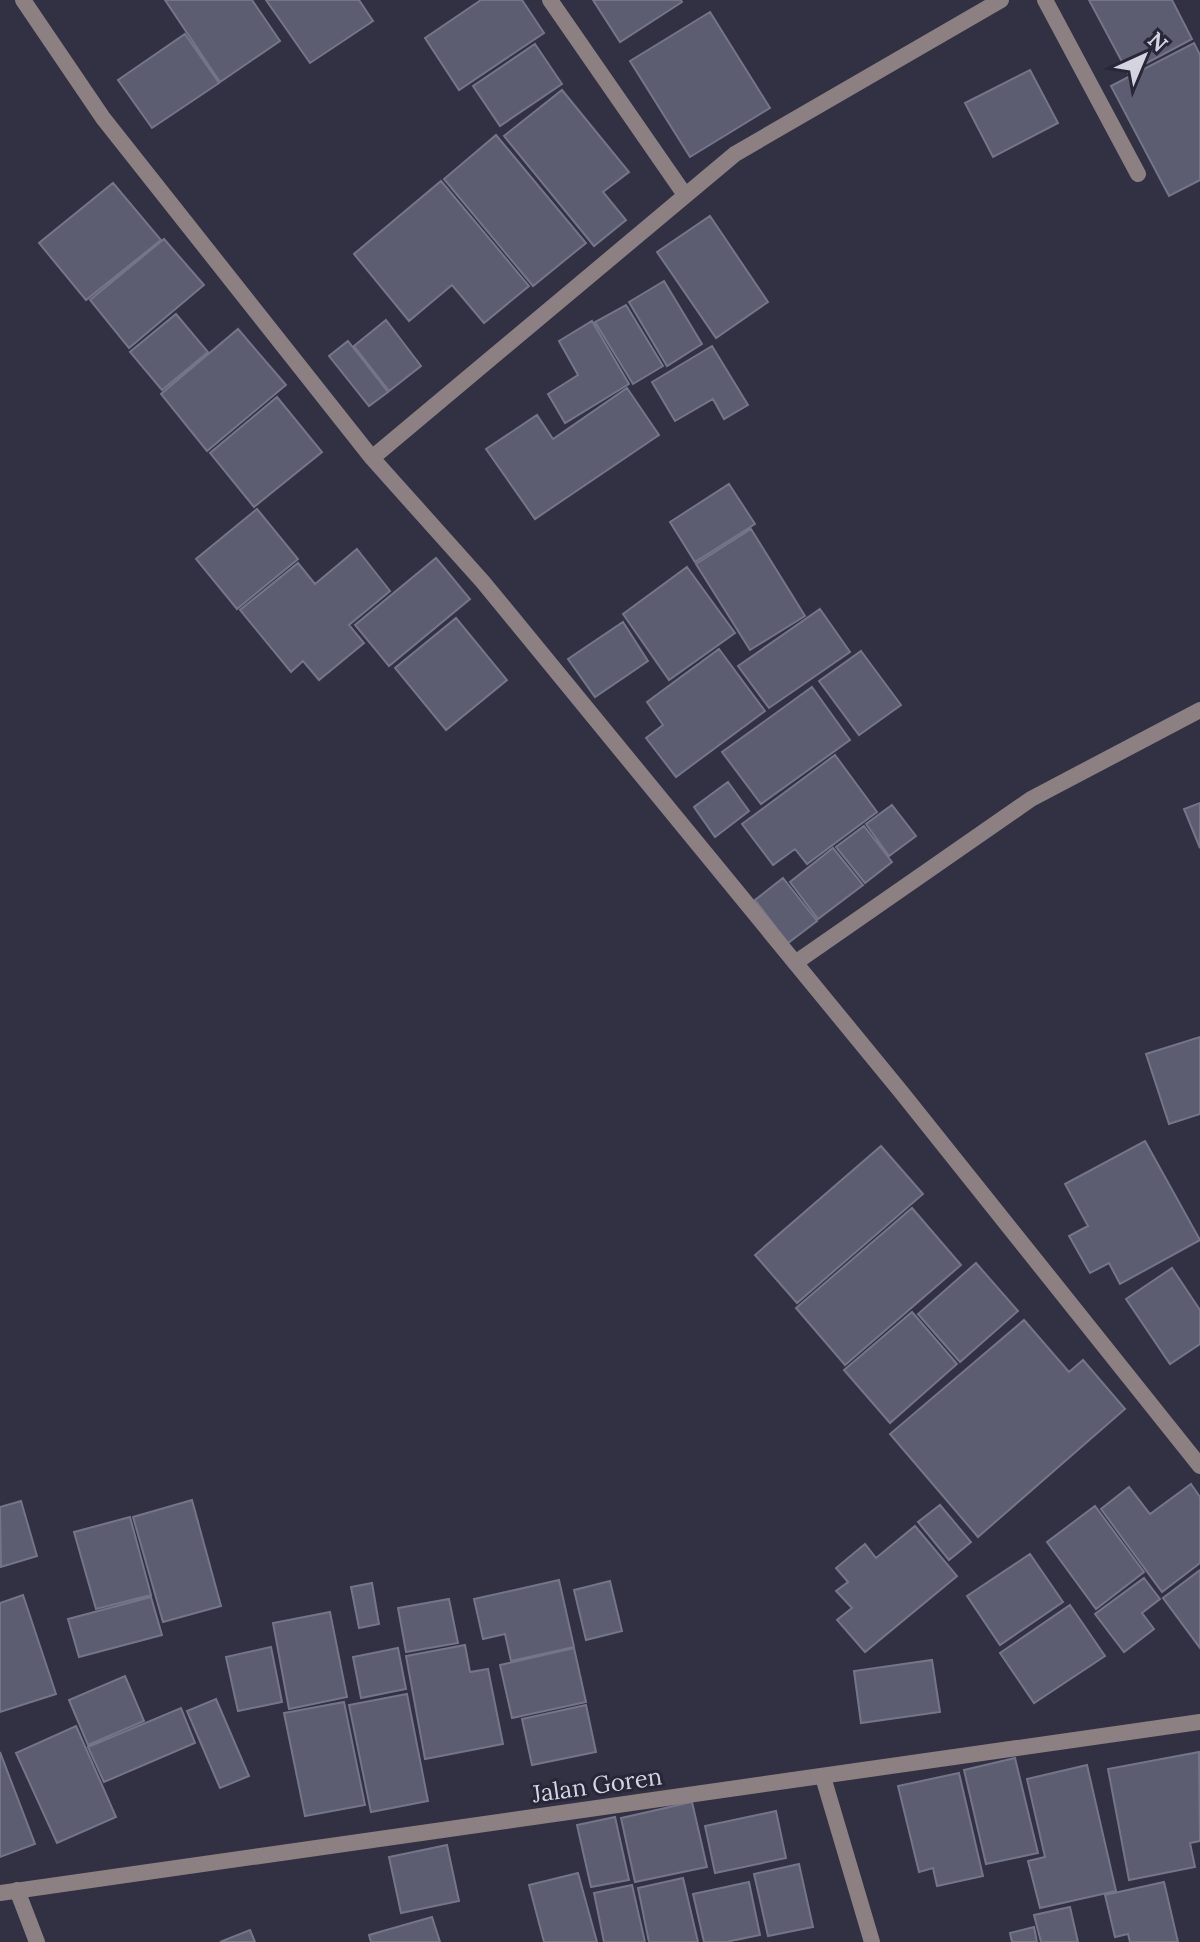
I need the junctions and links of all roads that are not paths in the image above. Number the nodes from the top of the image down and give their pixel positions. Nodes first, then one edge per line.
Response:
1 (23, 0) edge
2 (550, 0) edge
3 (1001, 0) edge
4 (1045, 0) edge
5 (1138, 174) dead end
6 (685, 195) junction
7 (372, 458) junction
8 (1200, 710) edge
9 (795, 963) junction
10 (1200, 1466) edge
11 (1200, 1722) edge
12 (823, 1777) junction
13 (8, 1892) edge
14 (37, 1942) edge
15 (872, 1942) edge

1 - 7 street
2 - 6 street
3 - 6 street
4 - 5 street
6 - 7 street
7 - 9 street
8 - 9 street
9 - 10 street
11 - 12 street, Jalan Goren
12 - 13 street, Jalan Goren
12 - 15 street
13 - 14 street

